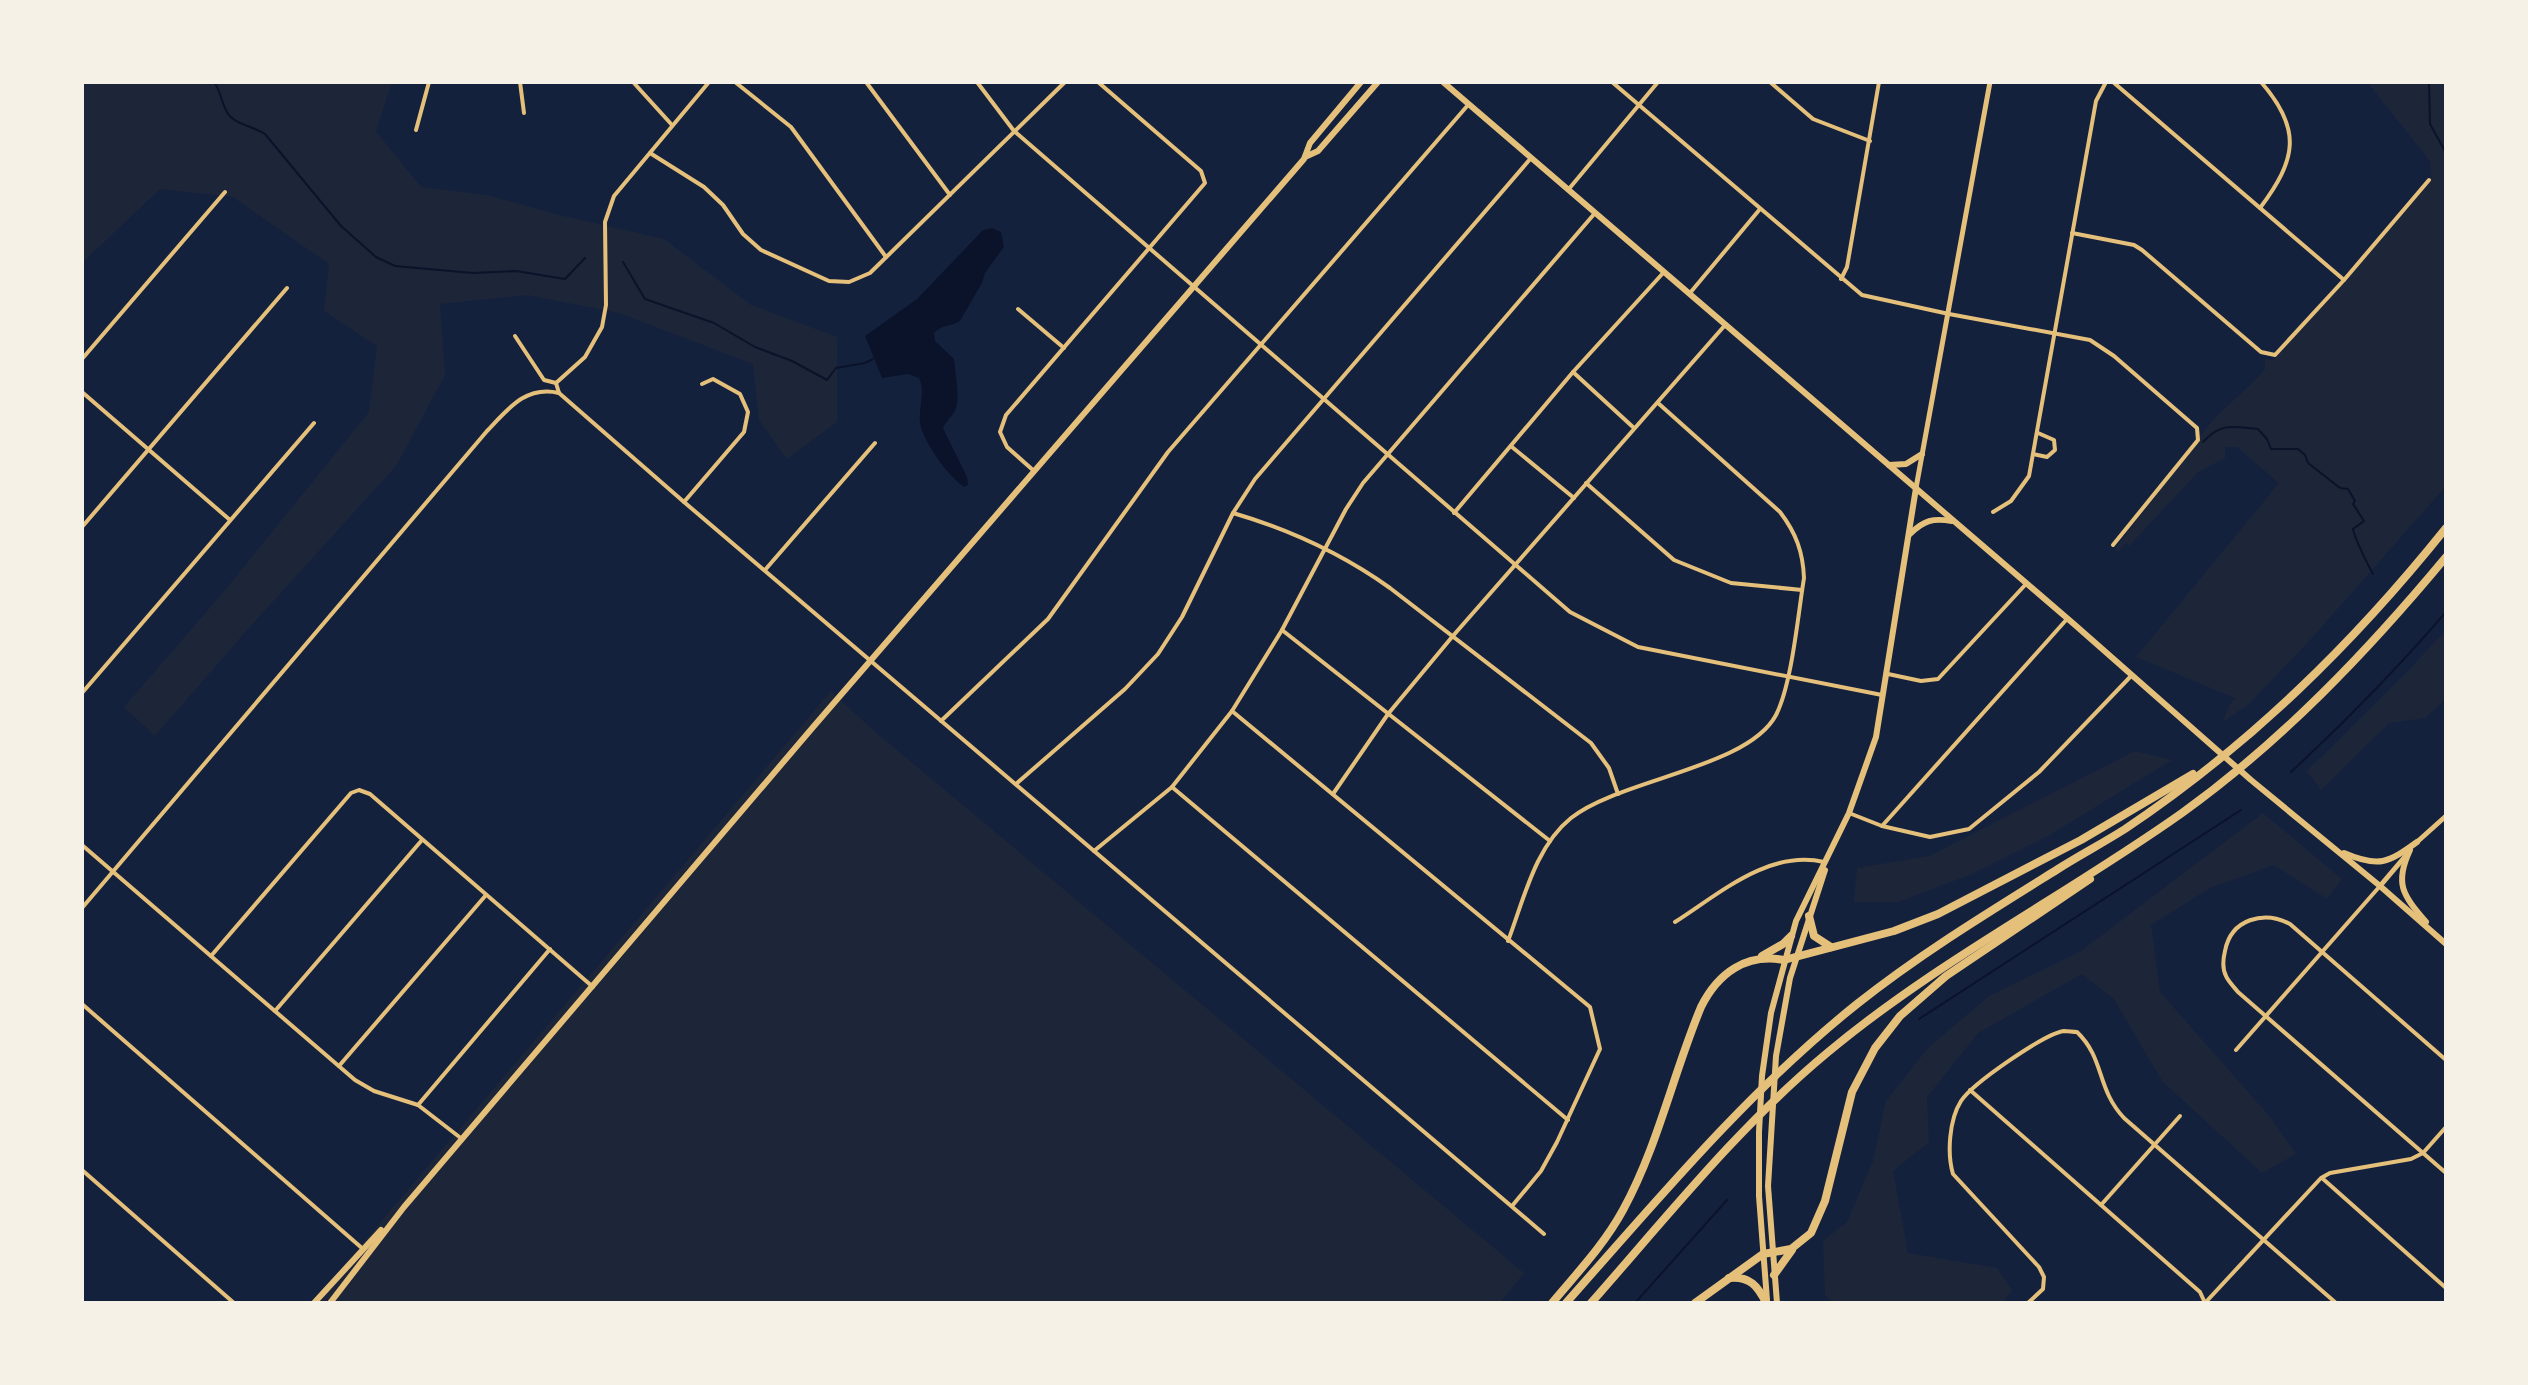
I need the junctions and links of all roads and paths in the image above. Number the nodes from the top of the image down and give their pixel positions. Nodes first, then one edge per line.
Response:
1 (429, 82) edge
2 (520, 82) edge
3 (633, 82) edge
4 (709, 82) edge
5 (735, 82) edge
6 (866, 82) edge
7 (977, 82) edge
8 (1065, 82) edge
9 (1098, 82) edge
10 (1361, 82) edge
11 (1378, 82) edge
12 (1443, 82) edge
13 (1612, 82) edge
14 (1658, 82) edge
15 (1770, 82) edge
16 (1879, 82) edge
17 (1990, 82) edge
18 (2106, 82) edge
19 (2113, 82) edge
20 (2261, 82) edge
21 (1468, 105) junction
22 (1639, 105) junction
23 (524, 113) dead end
24 (672, 125) junction
25 (416, 130) dead end
26 (1014, 131) junction
27 (1870, 141) junction
28 (650, 153) junction
29 (1305, 157) junction
30 (1531, 158) junction
31 (2429, 180) dead end
32 (1568, 190) junction
33 (225, 192) dead end
34 (950, 195) junction
35 (2260, 208) junction
36 (1760, 209) junction
37 (1595, 213) junction
38 (2072, 233) junction
39 (1149, 248) junction
40 (886, 257) junction
41 (1664, 272) junction
42 (1841, 279) junction
43 (2344, 280) junction
44 (1194, 287) junction
45 (287, 288) dead end
46 (1690, 293) junction
47 (1018, 309) dead end
48 (1949, 314) junction
49 (1726, 324) junction
50 (2055, 333) junction
51 (515, 336) dead end
52 (1260, 345) junction
53 (1064, 348) junction
54 (82, 359) edge
55 (1573, 372) junction
56 (556, 383) junction
57 (702, 384) dead end
58 (82, 392) edge
59 (559, 393) junction
60 (1324, 399) junction
61 (1658, 403) junction
62 (314, 423) dead end
63 (1634, 428) junction
64 (2037, 433) junction
65 (875, 443) dead end
66 (1512, 447) junction
67 (149, 449) junction
68 (1922, 454) junction
69 (2033, 454) junction
70 (1386, 455) junction
71 (1887, 464) junction
72 (1034, 471) junction
73 (1586, 483) junction
74 (1916, 488) junction
75 (1574, 498) junction
76 (684, 502) junction
77 (1993, 512) dead end
78 (1233, 513) junction
79 (1454, 513) junction
80 (230, 520) junction
81 (1953, 521) junction
82 (82, 527) edge
83 (2446, 528) edge
84 (1910, 534) junction
85 (2113, 545) dead end
86 (1326, 547) junction
87 (2446, 557) edge
88 (1516, 566) junction
89 (765, 570) junction
90 (2026, 584) junction
91 (1802, 590) junction
92 (2067, 618) junction
93 (1282, 630) junction
94 (1452, 637) junction
95 (869, 661) junction
96 (1888, 674) junction
97 (2132, 675) junction
98 (1787, 678) junction
99 (82, 693) edge
100 (1884, 696) junction
101 (1232, 711) junction
102 (1388, 714) junction
103 (941, 721) junction
104 (2244, 741) junction
105 (1016, 784) junction
106 (1172, 787) junction
107 (1618, 794) junction
108 (1332, 795) junction
109 (2196, 802) junction
110 (1849, 813) junction
111 (2446, 816) edge
112 (1882, 826) junction
113 (422, 839) junction
114 (1550, 841) junction
115 (2325, 841) junction
116 (2417, 842) junction
117 (82, 845) edge
118 (2410, 850) junction
119 (1094, 851) junction
120 (1827, 862) junction
121 (113, 871) junction
122 (2380, 886) junction
123 (487, 894) junction
124 (82, 908) edge
125 (1809, 916) junction
126 (1675, 922) dead end
127 (1791, 936) junction
128 (2439, 937) junction
129 (1508, 941) junction
130 (2446, 944) edge
131 (1832, 947) junction
132 (550, 949) junction
133 (2323, 953) junction
134 (211, 956) junction
135 (1796, 956) junction
136 (1761, 957) junction
137 (1784, 960) junction
138 (593, 987) junction
139 (82, 1004) edge
140 (275, 1011) junction
141 (2267, 1015) junction
142 (2236, 1050) dead end
143 (2446, 1060) edge
144 (339, 1066) junction
145 (1970, 1090) junction
146 (418, 1105) junction
147 (2180, 1116) dead end
148 (1568, 1120) junction
149 (2446, 1127) edge
150 (462, 1139) junction
151 (2153, 1143) junction
152 (2423, 1153) junction
153 (82, 1170) edge
154 (2446, 1173) edge
155 (2321, 1178) junction
156 (2101, 1205) junction
157 (1512, 1206) junction
158 (1544, 1234) dead end
159 (2264, 1239) junction
160 (1799, 1245) junction
161 (366, 1251) junction
162 (1768, 1253) junction
163 (1774, 1275) junction
164 (1729, 1279) junction
165 (2446, 1288) edge
166 (234, 1303) edge
167 (314, 1303) edge
168 (330, 1303) edge
169 (1552, 1303) edge
170 (1566, 1303) edge
171 (1591, 1303) edge
172 (1695, 1303) edge
173 (1767, 1303) edge
174 (1777, 1303) edge
175 (2028, 1303) edge
176 (2205, 1303) edge
177 (2336, 1303) edge

1 - 25 street
2 - 23 street
3 - 24 street
4 - 24 street
5 - 40 street
6 - 34 street
7 - 26 street
8 - 26 street
9 - 39 street
10 - 29 main road
11 - 29 main road
12 - 21 main road
13 - 22 street
14 - 22 street
15 - 27 street
16 - 27 street
17 - 48 street
18 - 38 street
19 - 35 street
20 - 35 street
21 - 30 main road
21 - 52 street
22 - 32 street
22 - 36 street
24 - 28 street
26 - 34 street
26 - 39 street
27 - 42 street
28 - 40 street
28 - 56 street
29 - 44 main road
30 - 32 main road
30 - 60 street
31 - 43 street
32 - 37 main road
33 - 54 street
34 - 40 street
35 - 43 street
36 - 42 street
36 - 46 street
37 - 41 main road
37 - 70 street
38 - 43 street
38 - 50 street
39 - 44 street
39 - 53 street
41 - 46 main road
41 - 55 street
42 - 48 street
44 - 52 street
44 - 72 main road
45 - 67 street
46 - 49 main road
47 - 53 street
48 - 50 street
48 - 68 street
49 - 61 street
49 - 71 main road
50 - 64 street
50 - 85 street
51 - 56 street
52 - 60 street
52 - 103 street
53 - 72 street
55 - 63 street
55 - 66 street
56 - 59 street
57 - 76 street
58 - 67 street
59 - 76 street
59 - 121 street
60 - 70 street
60 - 78 street
61 - 63 street
61 - 91 street
62 - 80 street
63 - 73 street
64 - 69 street
64 - 69 street
65 - 89 street
66 - 75 street
66 - 79 street
67 - 80 street
67 - 82 street
68 - 71 main road
68 - 74 street
69 - 77 street
70 - 79 street
70 - 86 street
71 - 74 main road
72 - 95 main road
73 - 75 street
73 - 91 street
74 - 81 main road
74 - 84 main road
75 - 88 street
76 - 89 street
78 - 86 street
78 - 105 street
79 - 88 street
80 - 99 street
81 - 84 main road
81 - 90 main road
83 - 104 highway
84 - 96 main road
86 - 93 street
86 - 94 street
87 - 109 highway
88 - 94 street
88 - 98 street
89 - 95 street
90 - 92 main road
90 - 96 street
91 - 98 street
92 - 97 main road
92 - 112 street
93 - 101 street
93 - 102 street
94 - 102 street
94 - 107 street
95 - 103 street
95 - 138 main road
96 - 100 main road
97 - 112 street
97 - 115 main road
98 - 100 street
98 - 107 street
100 - 110 main road
101 - 106 street
101 - 108 street
102 - 108 street
102 - 114 street
103 - 105 street
104 - 131 highway
104 - 170 highway
105 - 119 street
106 - 119 street
106 - 148 street
107 - 114 street
108 - 129 street
109 - 160 highway
109 - 171 highway
110 - 112 street
110 - 120 main road
111 - 116 street
113 - 123 street
113 - 134 street
113 - 140 street
114 - 129 street
115 - 116 main road
115 - 122 main road
116 - 118 street
117 - 121 street
118 - 122 street
118 - 128 main road
119 - 157 street
120 - 125 main road
120 - 126 street
120 - 127 main road
121 - 124 street
121 - 134 street
122 - 128 main road
122 - 133 street
123 - 132 street
123 - 144 street
125 - 131 highway
125 - 135 main road
127 - 136 highway
127 - 137 main road
128 - 130 main road
129 - 148 street
131 - 135 highway
132 - 138 street
132 - 146 street
133 - 141 street
133 - 141 street
133 - 143 street
134 - 140 street
135 - 137 highway
135 - 162 main road
136 - 137 highway
136 - 169 highway
137 - 162 main road
138 - 150 main road
139 - 161 street
140 - 144 street
141 - 142 street
141 - 152 street
144 - 146 street
145 - 151 street
145 - 156 street
145 - 175 street
146 - 150 street
147 - 151 street
148 - 157 street
149 - 152 street
150 - 161 main road
151 - 156 street
151 - 159 street
152 - 154 street
152 - 155 street
153 - 166 street
155 - 159 street
155 - 165 street
156 - 176 street
157 - 158 street
159 - 176 street
159 - 177 street
160 - 162 highway
160 - 163 highway
161 - 167 main road
161 - 168 main road
162 - 163 main road
162 - 164 highway
162 - 173 main road
163 - 174 main road
164 - 172 highway
164 - 173 highway

